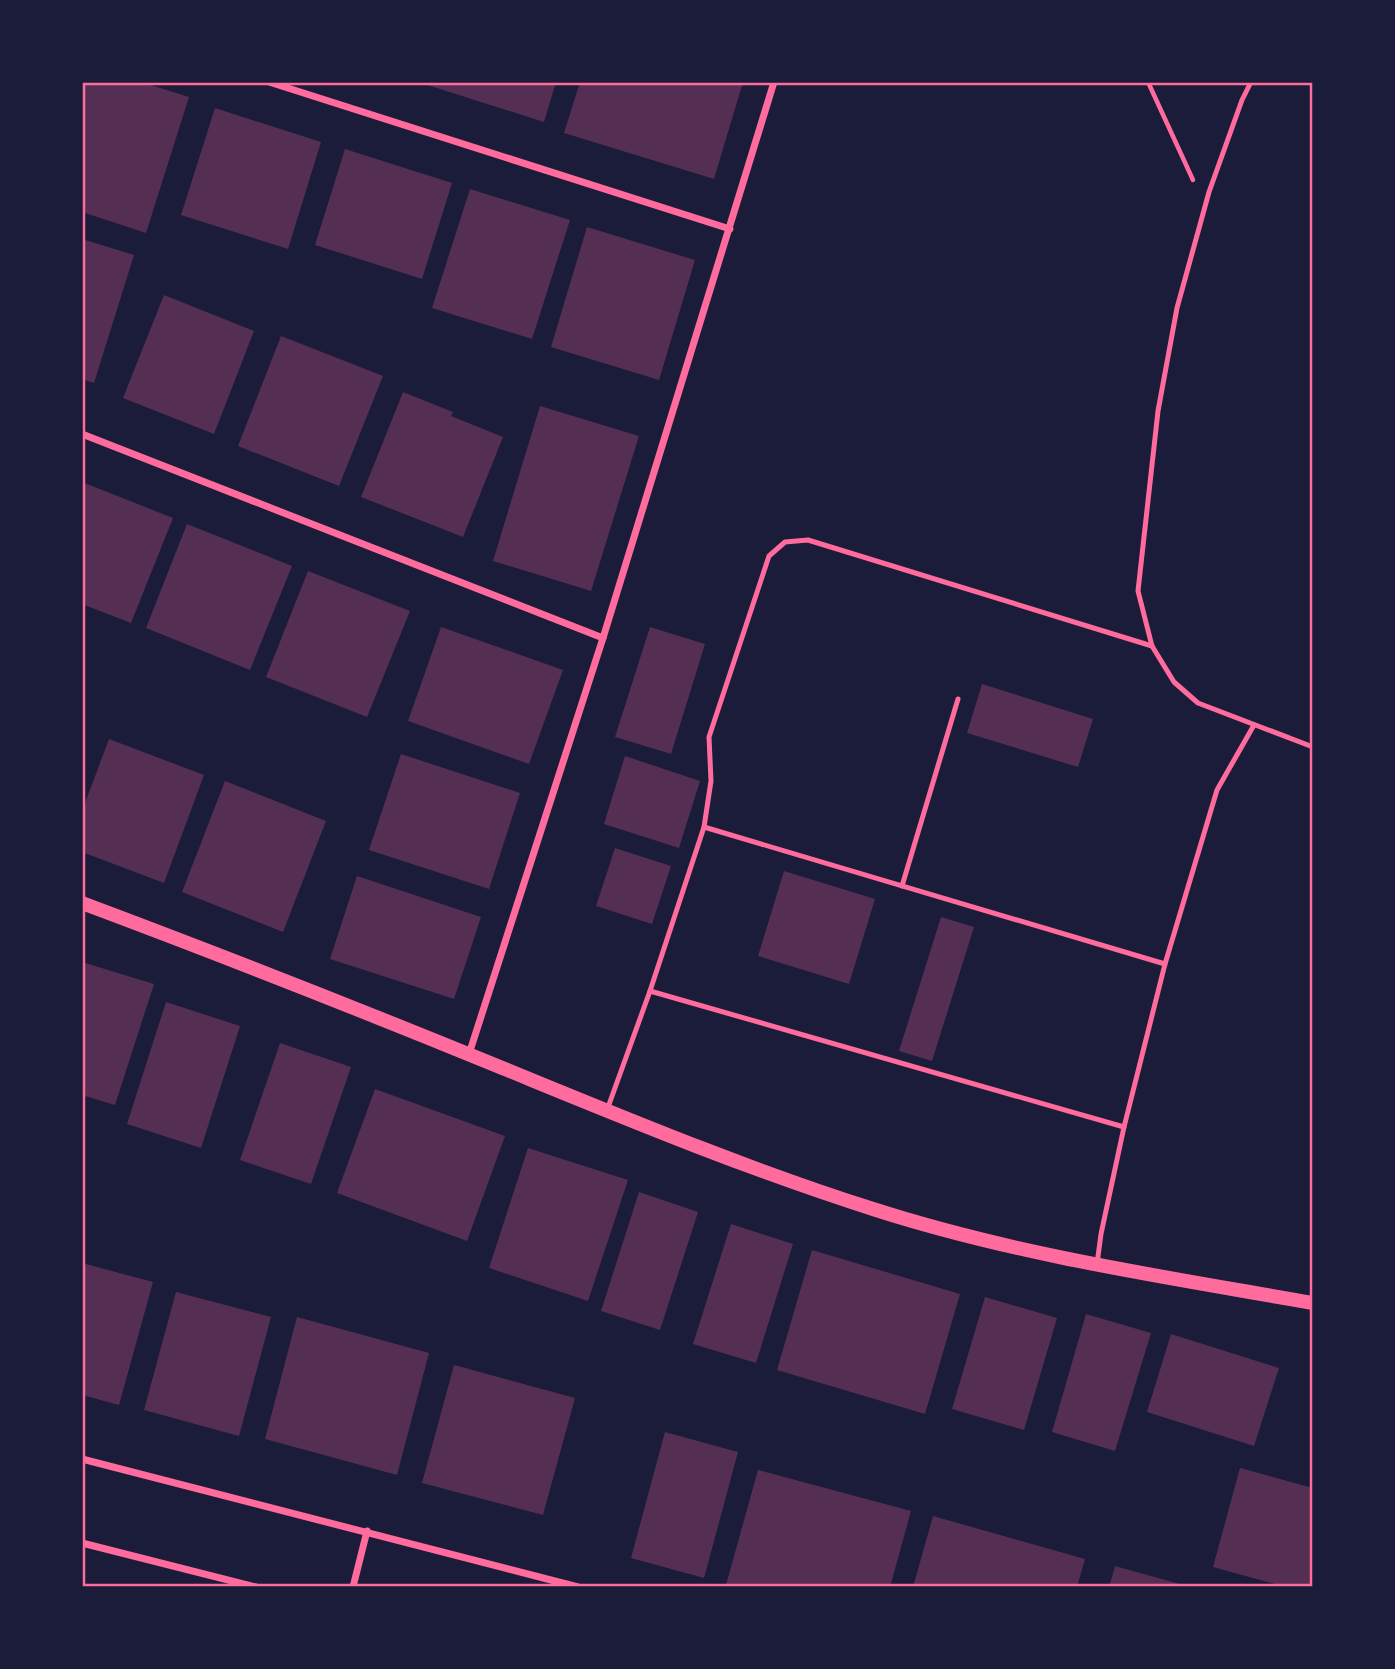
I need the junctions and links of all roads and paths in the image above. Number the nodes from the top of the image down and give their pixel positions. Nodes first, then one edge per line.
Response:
1 (269, 82) edge
2 (774, 82) edge
3 (1148, 82) edge
4 (1251, 82) edge
5 (1205, 207) junction
6 (730, 229) junction
7 (82, 434) edge
8 (603, 638) junction
9 (1152, 646) junction
10 (958, 699) dead end
11 (1254, 725) junction
12 (1313, 747) edge
13 (704, 827) junction
14 (902, 886) junction
15 (82, 904) edge
16 (1165, 964) junction
17 (650, 991) junction
18 (469, 1054) junction
19 (607, 1110) junction
20 (1124, 1127) junction
21 (1097, 1265) junction
22 (1313, 1303) edge
23 (82, 1459) edge
24 (368, 1531) junction
25 (82, 1543) edge
26 (256, 1587) edge
27 (353, 1587) edge
28 (578, 1587) edge

1 - 6 street
2 - 6 street
3 - 5 path
4 - 5 lane
5 - 9 lane
6 - 8 street
7 - 8 street
8 - 18 street
9 - 11 lane
9 - 13 lane
10 - 14 lane
11 - 12 lane
11 - 16 lane
13 - 14 lane
13 - 17 lane
14 - 16 lane
15 - 18 main road
16 - 20 lane
17 - 19 lane
17 - 20 lane
18 - 19 main road
19 - 21 main road
20 - 21 lane
21 - 22 main road
23 - 24 street
24 - 27 street
24 - 28 street
25 - 26 street

